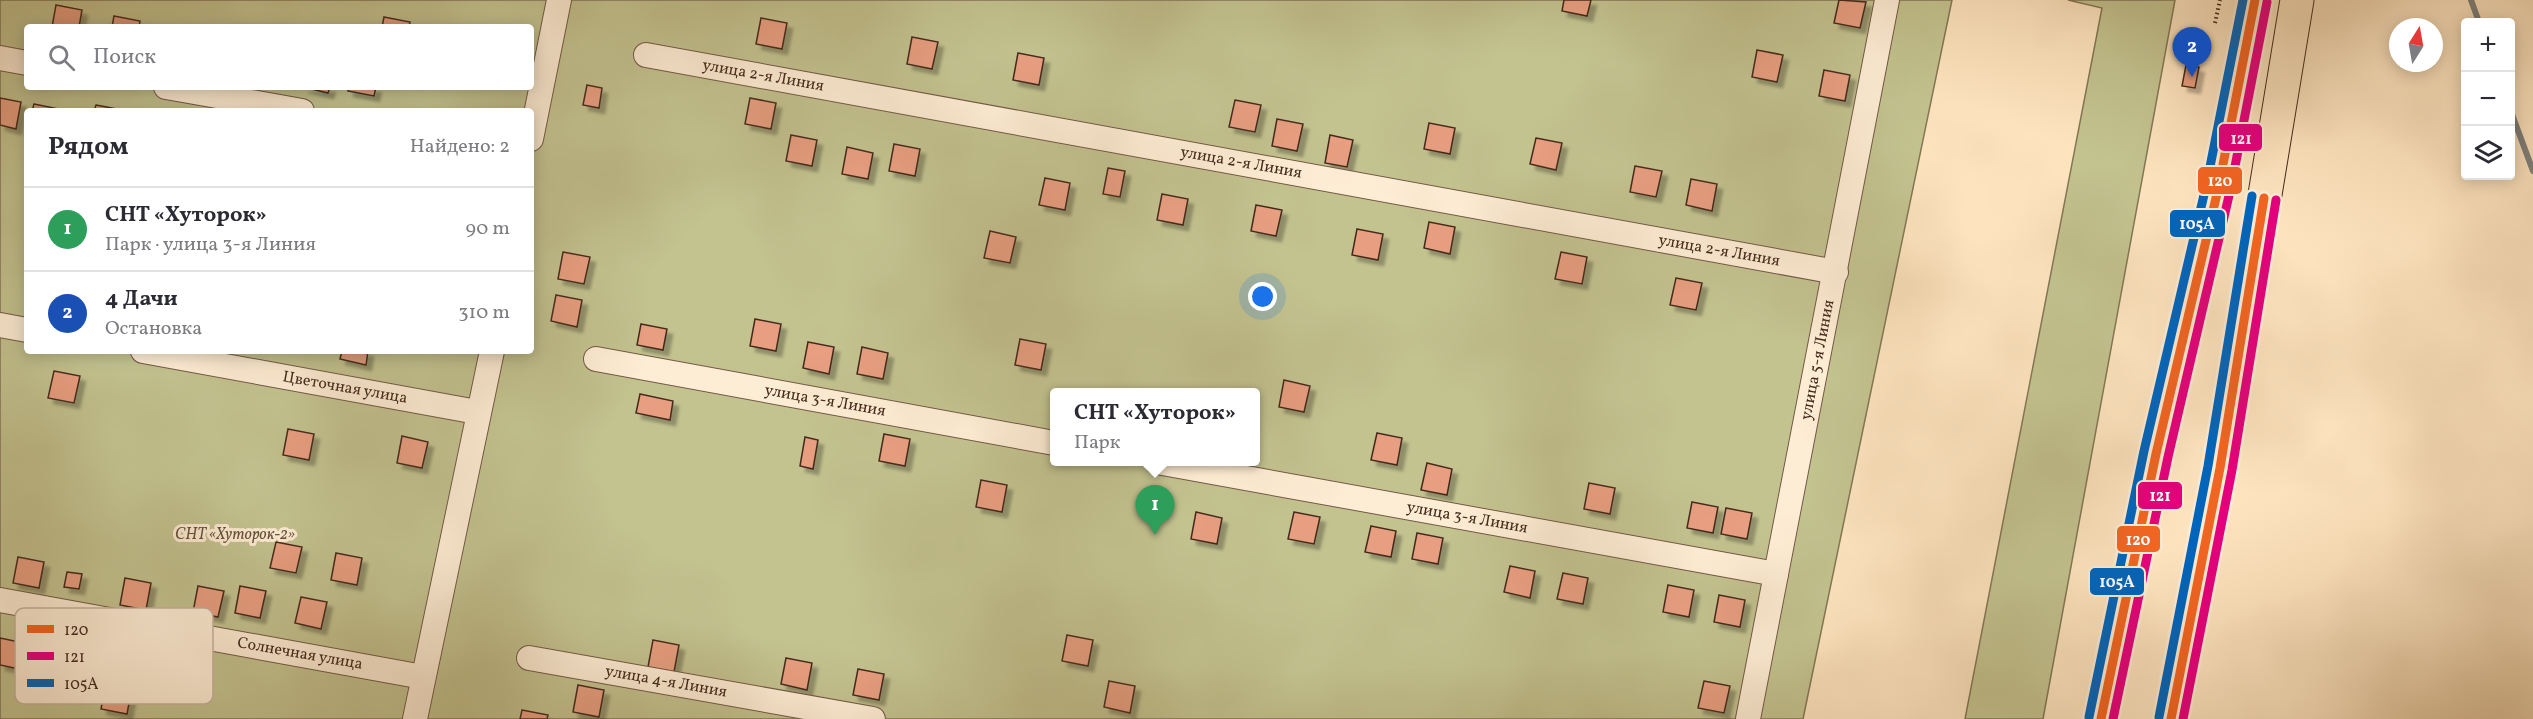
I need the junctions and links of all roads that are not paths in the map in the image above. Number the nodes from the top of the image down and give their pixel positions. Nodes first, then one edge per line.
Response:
1 (559, 0) edge
2 (1887, 0) edge
3 (2255, 0) edge
4 (2297, 0) edge
5 (646, 55) dead end
6 (0, 58) edge
7 (24, 62) edge
8 (183, 90) edge
9 (285, 108) edge
10 (534, 125) edge
11 (1836, 272) junction
12 (0, 325) edge
13 (24, 329) edge
14 (159, 354) edge
15 (491, 354) edge
16 (596, 359) dead end
17 (477, 412) junction
18 (1050, 442) edge
19 (1179, 466) edge
20 (1776, 574) junction
21 (0, 600) edge
22 (44, 608) edge
23 (213, 639) edge
24 (529, 658) dead end
25 (423, 677) junction
26 (415, 719) edge
27 (873, 719) edge
28 (1748, 719) edge
29 (2101, 719) edge
30 (2171, 719) edge

1 - 10 street
2 - 11 street, улица 5-я Линия
3 - 29 main road
4 - 30 main road
5 - 11 street, улица 2-я Линия
6 - 7 street
8 - 9 street
11 - 20 street, улица 5-я Линия
12 - 13 street
14 - 17 street, Цветочная улица
15 - 17 street
16 - 18 street, улица 3-я Линия
17 - 25 street
19 - 20 street, улица 3-я Линия
20 - 28 street, улица 5-я Линия
21 - 22 street, Солнечная улица
23 - 25 street, Солнечная улица
24 - 27 street, улица 4-я Линия
25 - 26 street

